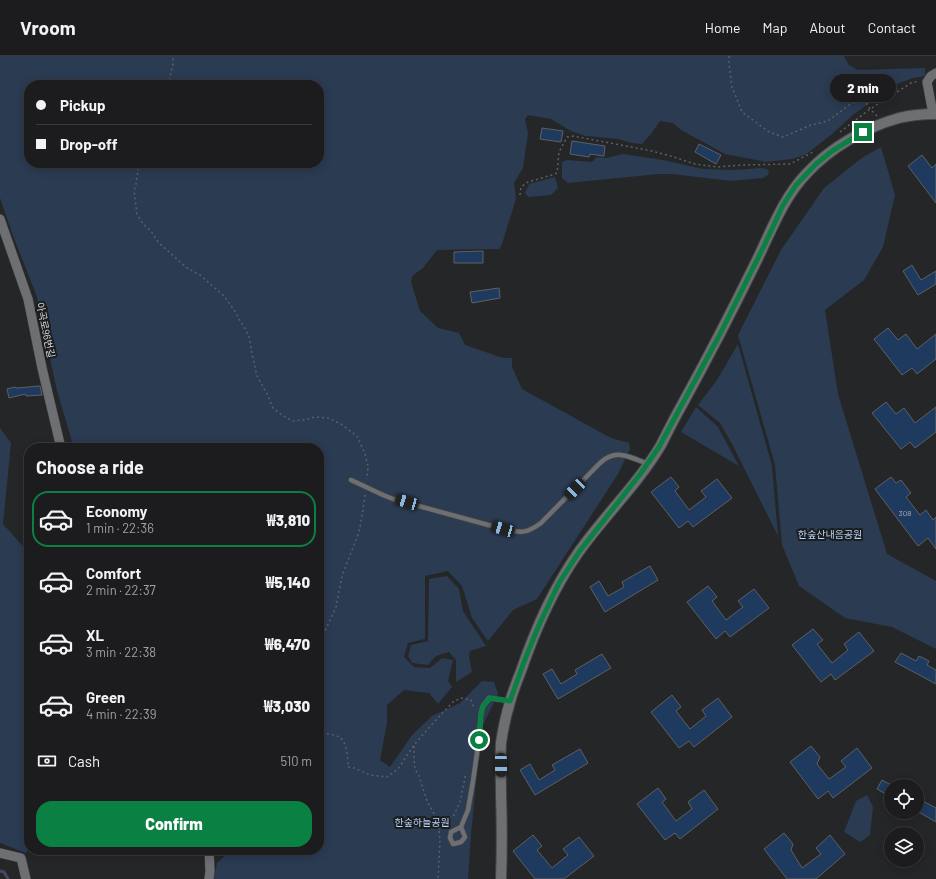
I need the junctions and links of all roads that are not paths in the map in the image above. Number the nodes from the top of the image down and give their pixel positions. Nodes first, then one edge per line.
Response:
1 (936, 73) edge
2 (934, 114) edge
3 (0, 220) edge
4 (61, 443) edge
5 (648, 464) junction
6 (351, 480) dead end
7 (510, 701) junction
8 (461, 827) dead end
9 (0, 853) edge
10 (209, 855) edge
11 (26, 879) edge
12 (209, 879) edge
13 (501, 879) edge

1 - 2 street
2 - 5 street
3 - 4 street, 아곡로96번길
5 - 6 lane
5 - 7 street
7 - 8 lane
7 - 13 street
9 - 11 street
10 - 12 street

